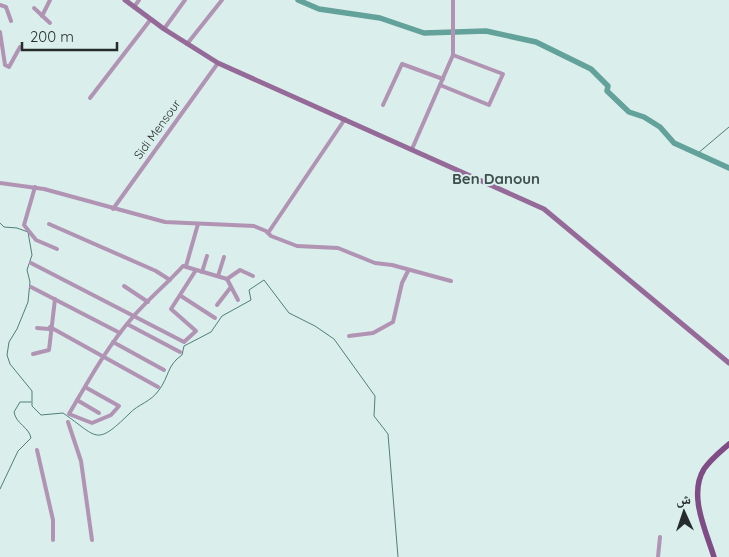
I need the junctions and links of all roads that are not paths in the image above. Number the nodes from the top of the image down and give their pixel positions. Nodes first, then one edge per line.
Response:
1 (50, 0) edge
2 (125, 0) edge
3 (139, 0) edge
4 (185, 0) edge
5 (222, 0) edge
6 (453, 0) edge
7 (0, 5) edge
8 (134, 6) junction
9 (34, 8) dead end
10 (42, 16) junction
11 (151, 19) junction
12 (11, 21) dead end
13 (50, 23) dead end
14 (164, 29) junction
15 (0, 32) edge
16 (187, 44) junction
17 (20, 48) dead end
18 (454, 55) junction
19 (218, 63) junction
20 (443, 79) junction
21 (440, 85) junction
22 (90, 98) dead end
23 (383, 105) dead end
24 (345, 119) junction
25 (412, 148) junction
26 (0, 183) edge
27 (35, 187) junction
28 (113, 209) junction
29 (49, 224) dead end
30 (198, 224) junction
31 (268, 233) junction
32 (56, 249) dead end
33 (207, 256) dead end
34 (224, 257) dead end
35 (31, 263) dead end
36 (186, 266) junction
37 (196, 270) junction
38 (408, 271) junction
39 (202, 272) junction
40 (218, 276) junction
41 (253, 276) dead end
42 (228, 279) junction
43 (170, 280) junction
44 (451, 281) dead end
45 (31, 286) dead end
46 (124, 286) dead end
47 (231, 288) junction
48 (181, 296) junction
49 (55, 299) junction
50 (238, 300) dead end
51 (148, 302) junction
52 (217, 305) dead end
53 (133, 316) junction
54 (215, 318) dead end
55 (127, 324) junction
56 (37, 328) dead end
57 (50, 328) junction
58 (120, 333) junction
59 (349, 336) dead end
60 (113, 342) junction
61 (180, 352) dead end
62 (33, 354) dead end
63 (103, 356) junction
64 (729, 364) edge
65 (164, 370) dead end
66 (85, 387) junction
67 (158, 387) dead end
68 (77, 400) junction
69 (99, 413) dead end
70 (68, 422) dead end
71 (729, 444) edge
72 (37, 450) dead end
73 (660, 537) dead end
74 (53, 540) dead end
75 (92, 540) dead end
76 (658, 557) edge
77 (714, 557) edge

1 - 10 street
2 - 8 main road
3 - 8 street
4 - 14 street
5 - 16 street
6 - 18 street
7 - 12 street
8 - 11 main road
9 - 10 street
10 - 13 street
11 - 14 main road
11 - 22 street
14 - 16 main road
15 - 17 street
16 - 19 main road
18 - 20 street
18 - 21 street
19 - 24 main road
19 - 28 street, Sidi Mensour
20 - 21 street
20 - 23 street
21 - 25 street
24 - 25 main road
24 - 31 street
25 - 64 main road
26 - 27 street
27 - 28 street
27 - 32 street
28 - 30 street
29 - 43 street
30 - 31 street
30 - 36 street
31 - 38 street
33 - 39 street
34 - 40 street
35 - 53 street
36 - 37 street
36 - 43 street
37 - 39 street
37 - 48 street
38 - 44 street
38 - 59 street
39 - 40 street
40 - 42 street
41 - 42 street
42 - 47 street
43 - 51 street
45 - 49 street
46 - 51 street
47 - 50 street
47 - 52 street
48 - 53 street
48 - 54 street
49 - 57 street
49 - 58 street
51 - 53 street
53 - 55 street
55 - 58 street
55 - 61 street
56 - 57 street
57 - 62 street
57 - 63 street
58 - 60 street
60 - 63 street
60 - 65 street
63 - 66 street
63 - 67 street
66 - 68 street
66 - 68 street
68 - 69 street
70 - 75 street
71 - 77 main road
72 - 74 street
73 - 76 street

